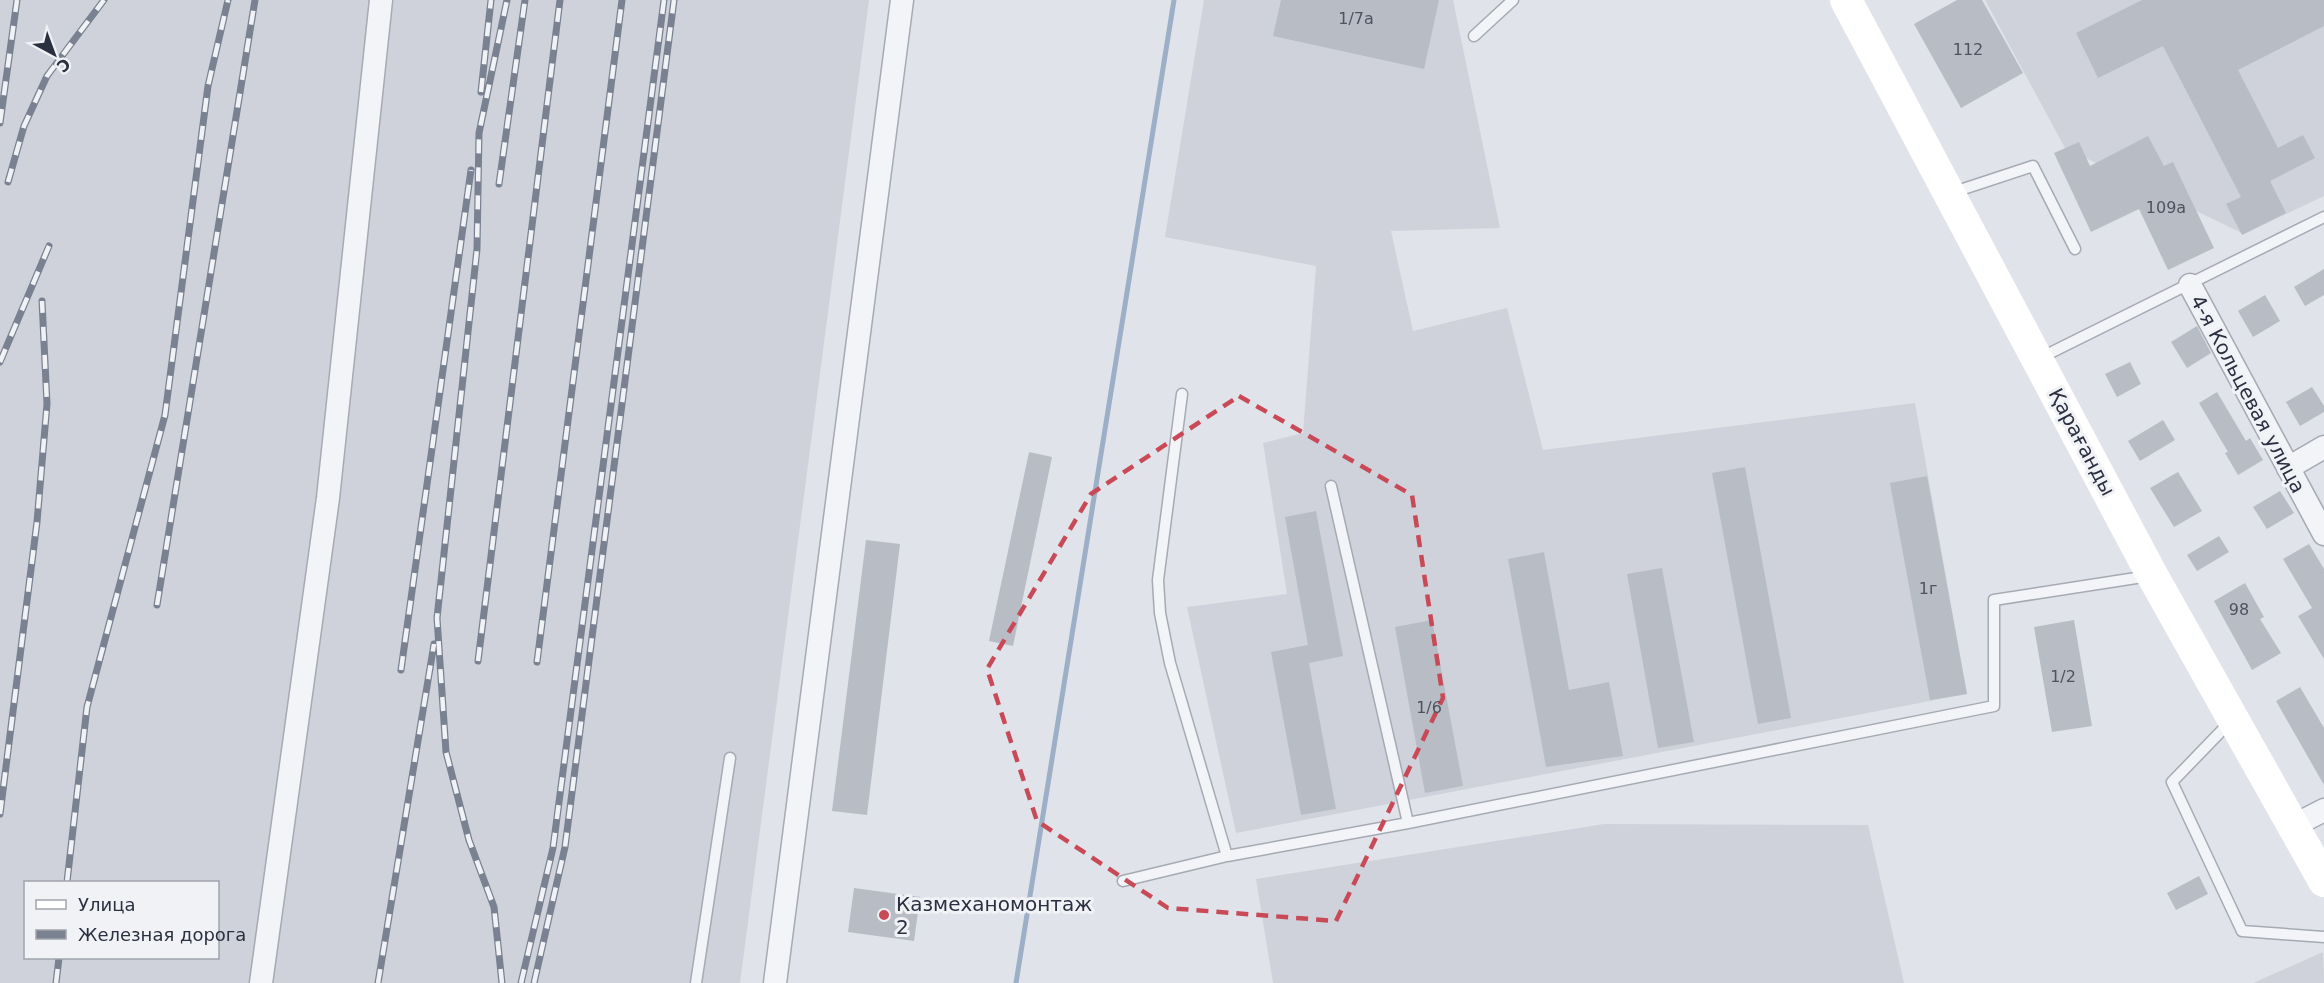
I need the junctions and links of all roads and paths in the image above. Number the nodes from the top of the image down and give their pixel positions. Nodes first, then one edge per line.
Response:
1 (381, 0) edge
2 (902, 0) edge
3 (1514, 0) edge
4 (1846, 0) edge
5 (1474, 36) dead end
6 (1948, 194) junction
7 (2324, 217) edge
8 (2074, 249) dead end
9 (2190, 285) junction
10 (2038, 359) junction
11 (1182, 394) dead end
12 (2324, 447) edge
13 (2288, 468) junction
14 (1331, 486) dead end
15 (2324, 534) edge
16 (2152, 575) junction
17 (2232, 720) junction
18 (730, 758) dead end
19 (2324, 810) edge
20 (1407, 823) junction
21 (2293, 826) junction
22 (1227, 856) junction
23 (1123, 881) dead end
24 (2324, 881) edge
25 (2324, 938) edge
26 (261, 983) edge
27 (696, 983) edge
28 (775, 983) edge

1 - 26 street
2 - 28 street
3 - 5 lane
4 - 6 main road, Қарағанды
6 - 8 lane
6 - 10 main road, Қарағанды
7 - 9 lane
9 - 10 lane
9 - 13 street, 4-я Кольцевая улица
10 - 16 main road, Қарағанды
11 - 22 lane
12 - 13 street
13 - 15 street, 4-я Кольцевая улица
14 - 20 lane
16 - 17 main road, Қарағанды
16 - 20 lane
17 - 21 main road, Қарағанды
17 - 25 lane
18 - 27 lane
19 - 21 street
20 - 22 lane
21 - 24 main road, Қарағанды
22 - 23 lane

